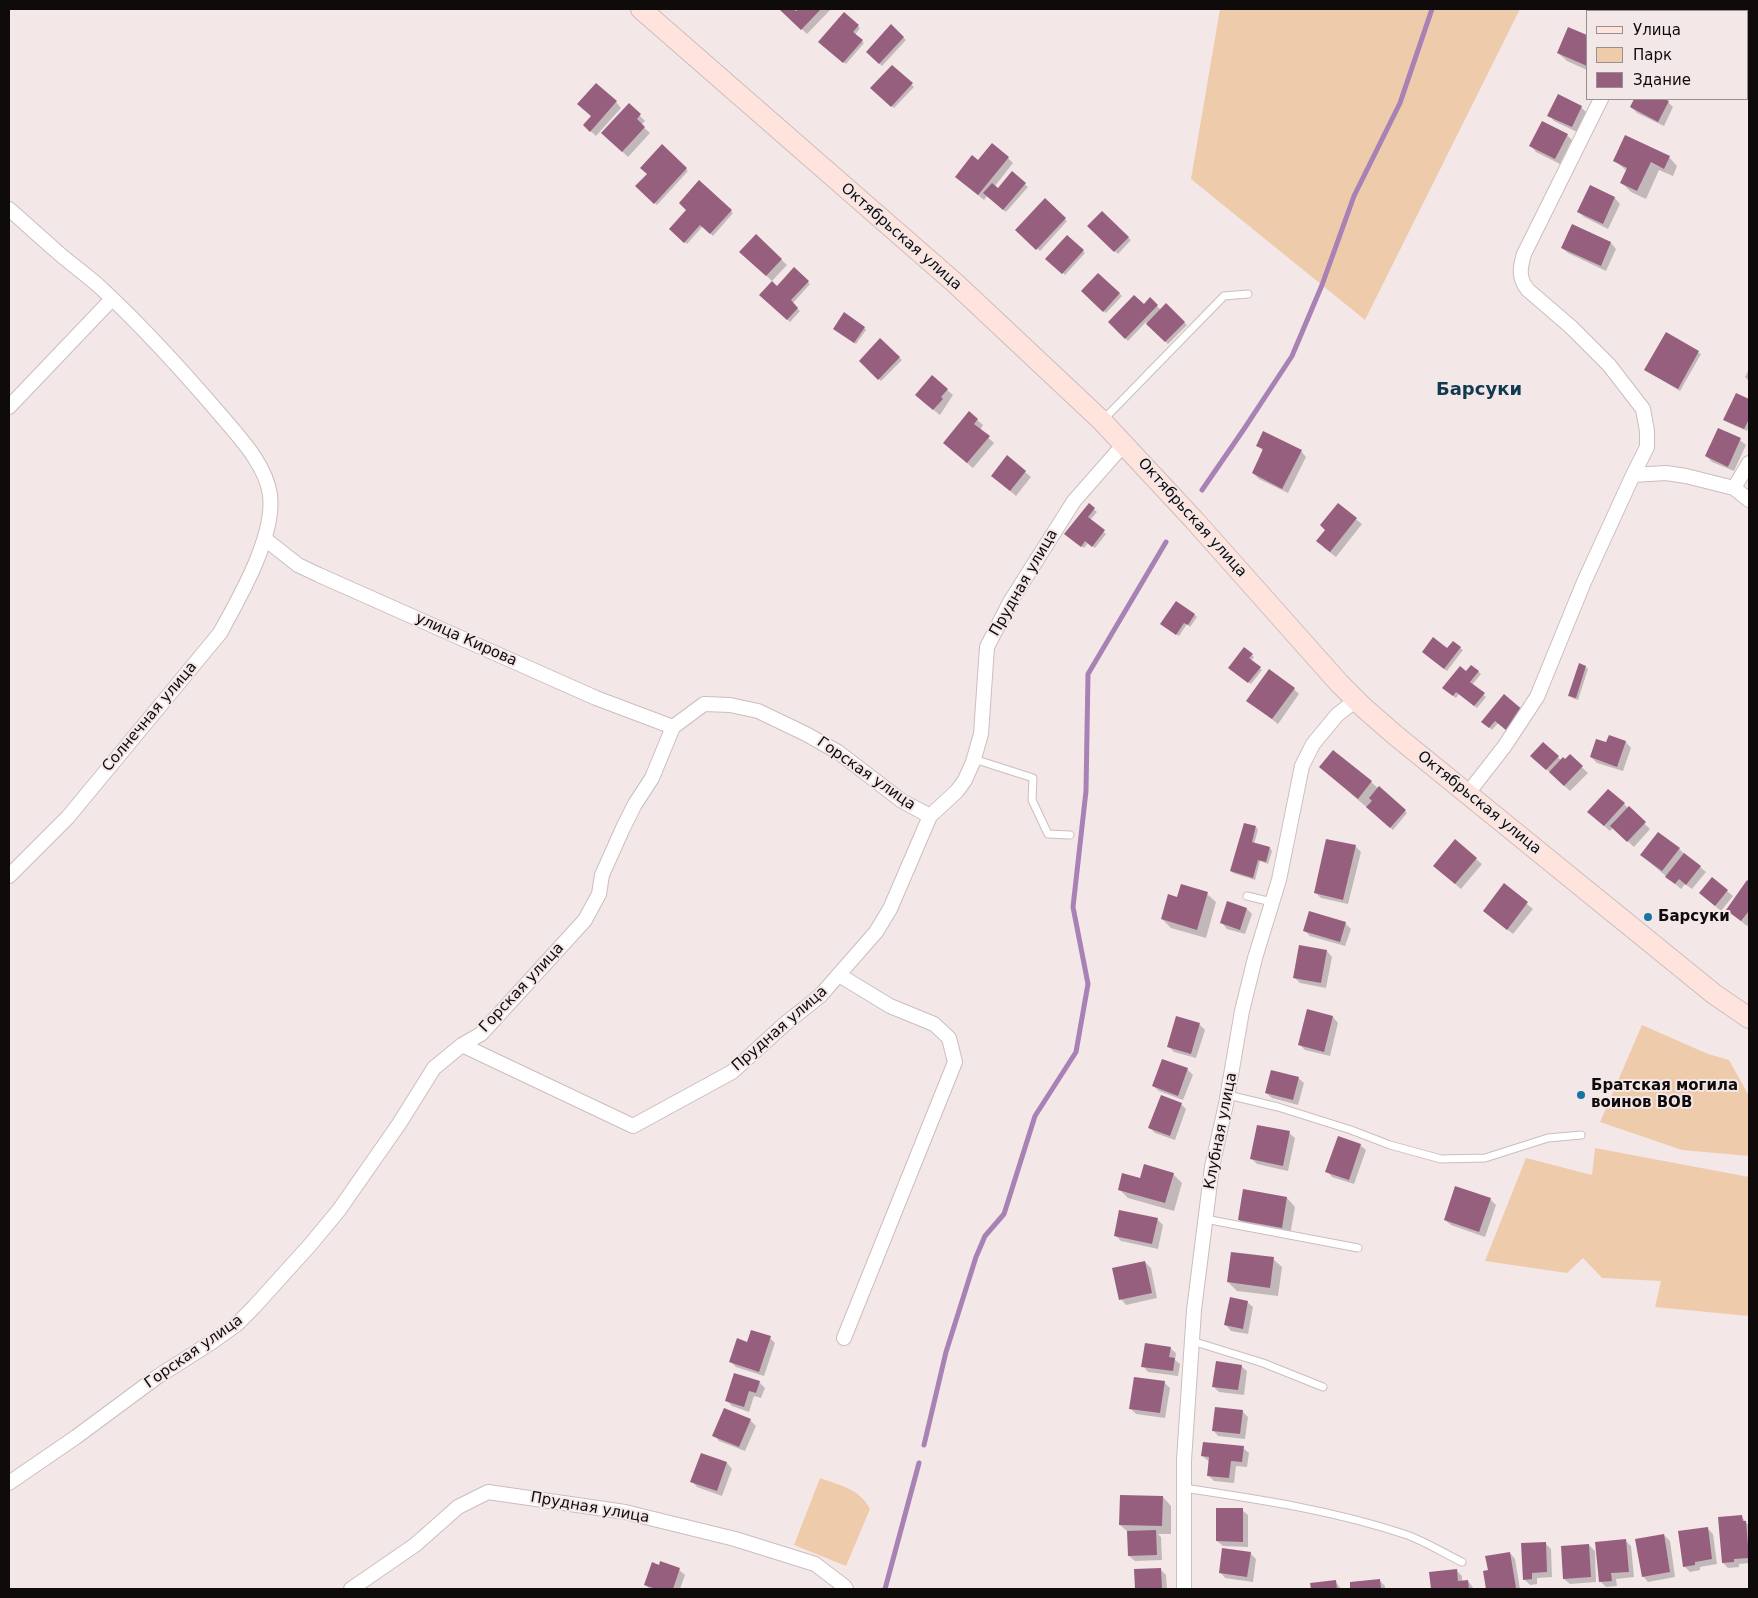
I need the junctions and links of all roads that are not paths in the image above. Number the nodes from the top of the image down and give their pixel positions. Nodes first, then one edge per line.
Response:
1 (641, 9) edge
2 (1601, 100) edge
3 (9, 209) edge
4 (1248, 294) dead end
5 (112, 299) junction
6 (9, 407) edge
7 (1102, 421) junction
8 (1124, 444) junction
9 (1749, 463) edge
10 (1633, 475) junction
11 (1734, 488) junction
12 (1749, 500) edge
13 (265, 539) junction
14 (1356, 700) junction
15 (673, 727) junction
16 (974, 759) junction
17 (1468, 793) junction
18 (930, 816) junction
19 (1070, 835) dead end
20 (9, 876) edge
21 (1247, 896) dead end
22 (1272, 902) junction
23 (839, 975) junction
24 (1749, 1018) edge
25 (462, 1045) junction
26 (1228, 1095) junction
27 (1581, 1135) dead end
28 (1205, 1219) junction
29 (1358, 1248) dead end
30 (844, 1338) dead end
31 (1192, 1341) junction
32 (1323, 1387) dead end
33 (9, 1484) edge
34 (1183, 1488) junction
35 (1462, 1562) dead end
36 (351, 1589) edge
37 (846, 1589) edge
38 (1184, 1589) edge

1 - 7 main road, Октябрьская улица
2 - 10 street
3 - 5 street, Солнечная улица
4 - 7 lane
5 - 6 street
5 - 13 street, Солнечная улица
7 - 8 main road, Октябрьская улица
8 - 14 main road, Октябрьская улица
8 - 16 street, Прудная улица
9 - 11 street
10 - 11 street
10 - 17 street
11 - 12 street
13 - 15 street, улица Кирова
13 - 20 street, Солнечная улица
14 - 17 main road, Октябрьская улица
14 - 22 street, Клубная улица
15 - 18 street, Горская улица
15 - 25 street, Горская улица
16 - 18 street, Прудная улица
16 - 19 lane
17 - 24 main road, Октябрьская улица
18 - 23 street, Прудная улица
21 - 22 lane
22 - 26 street, Клубная улица
23 - 25 street, Прудная улица
23 - 30 street
25 - 33 street, Горская улица
26 - 27 lane
26 - 28 street, Клубная улица
28 - 29 lane
28 - 31 street, Клубная улица
31 - 32 lane
31 - 34 street, Клубная улица
34 - 35 lane
34 - 38 street, Клубная улица
36 - 37 street, Прудная улица

